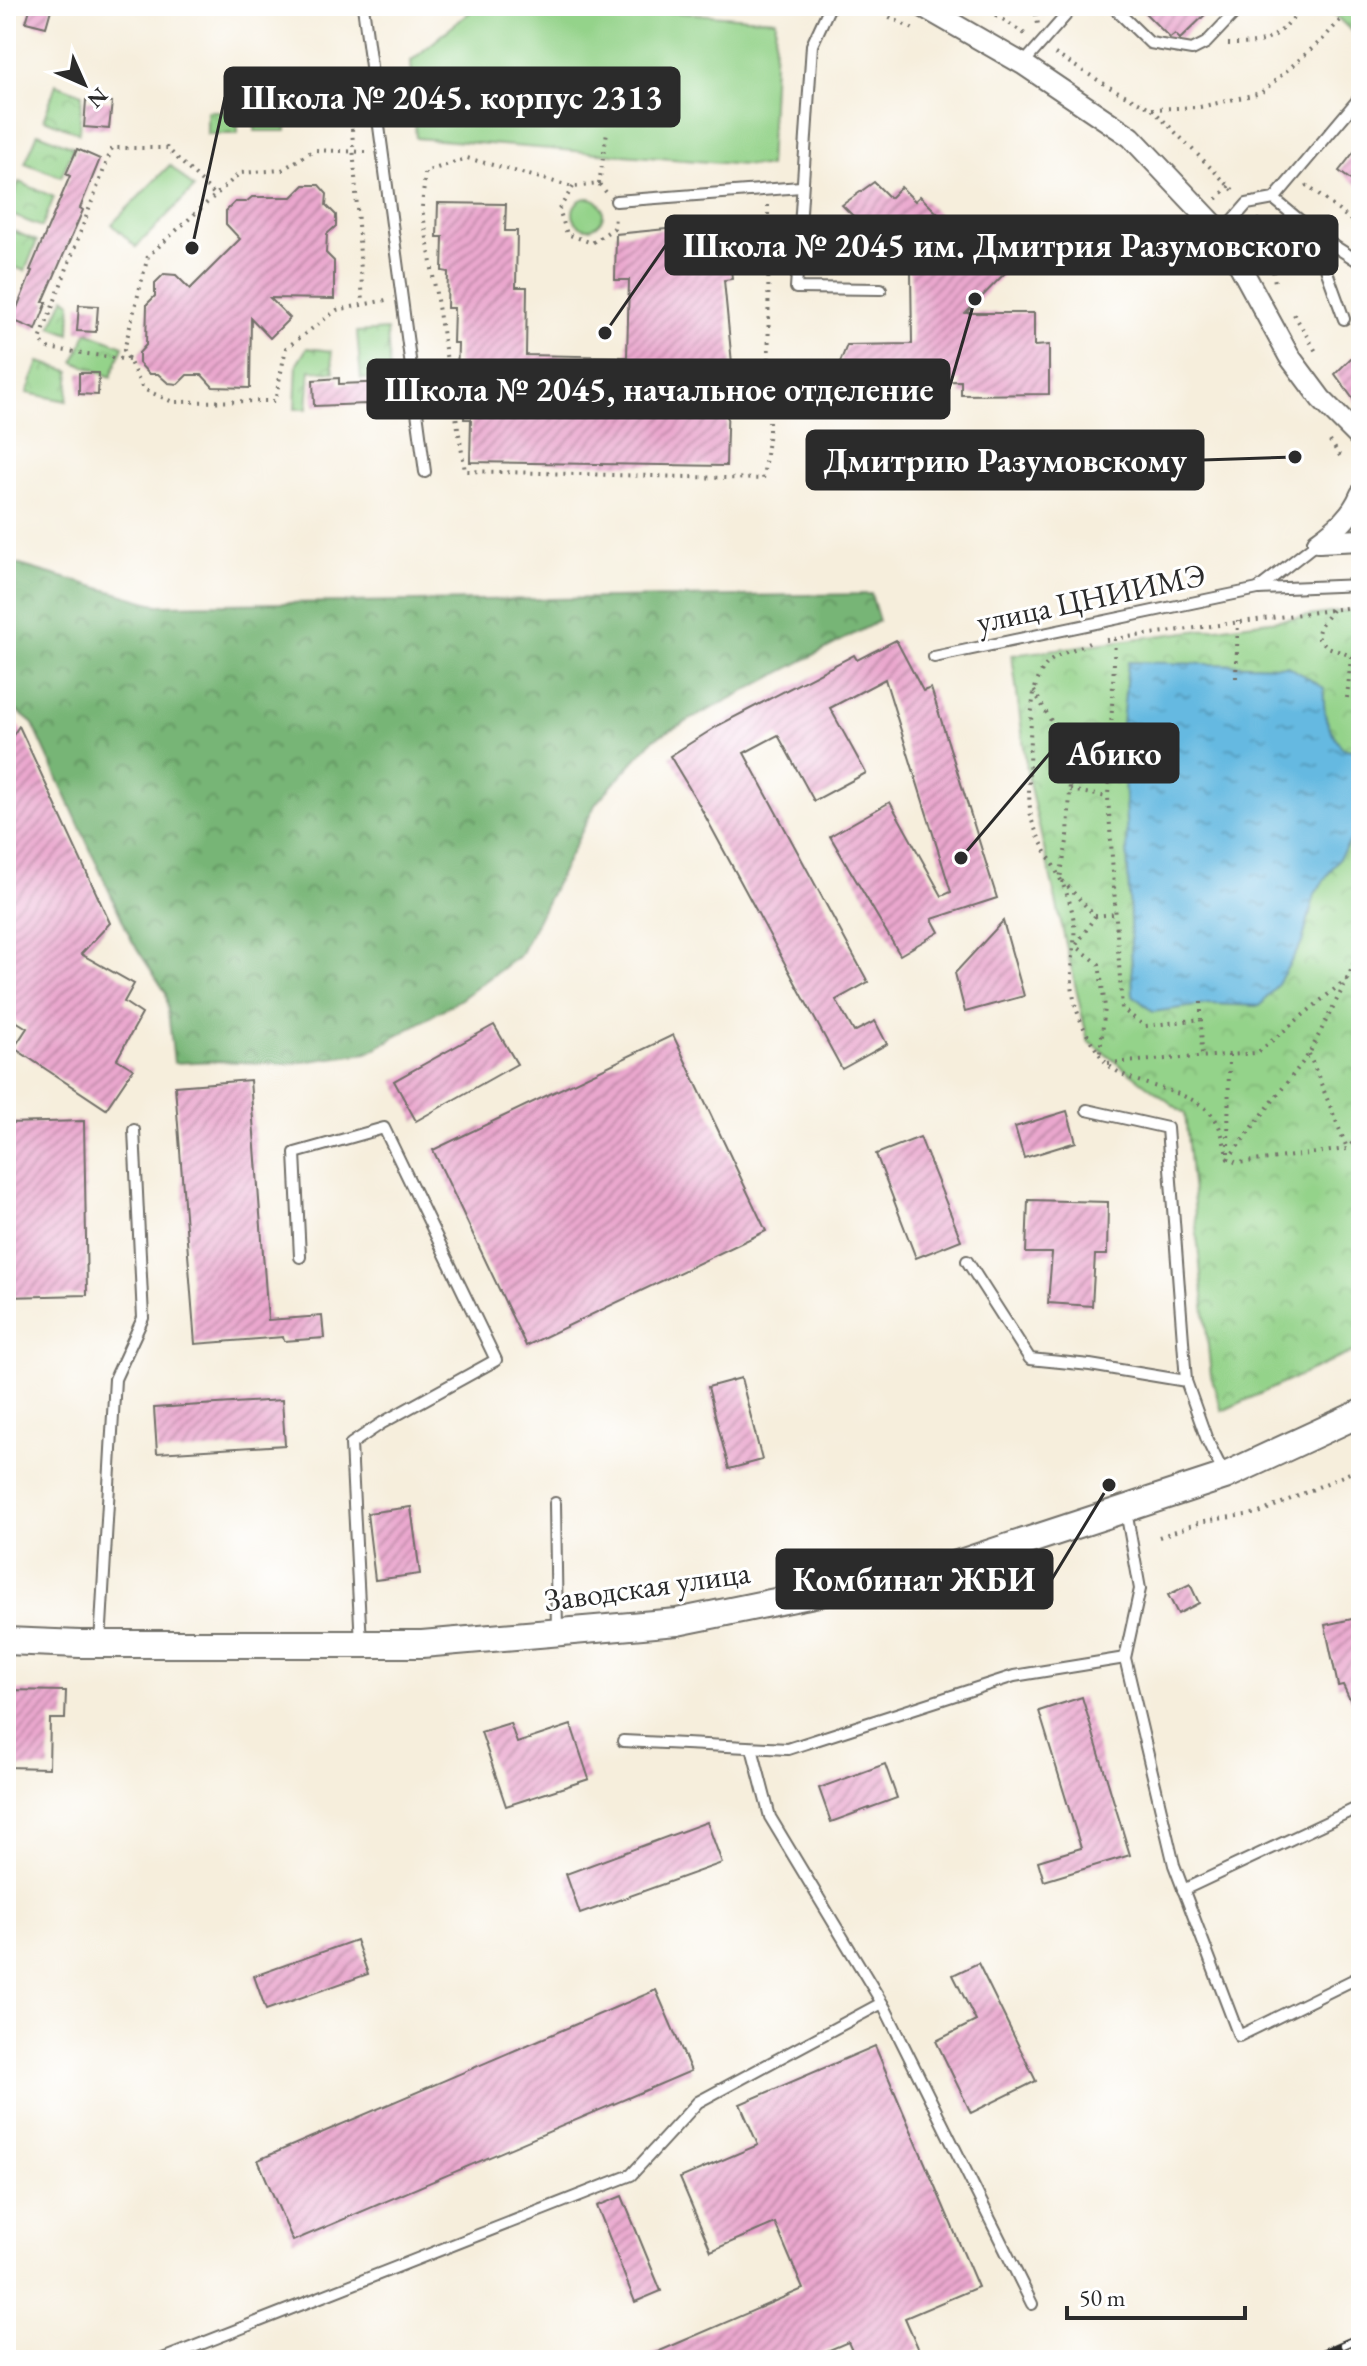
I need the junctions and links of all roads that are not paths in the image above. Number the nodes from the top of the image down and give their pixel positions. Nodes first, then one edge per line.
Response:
1 (363, 6) edge
2 (830, 6) edge
3 (922, 6) edge
4 (1074, 6) edge
5 (1112, 6) edge
6 (1241, 6) edge
7 (1023, 64) junction
8 (1361, 96) edge
9 (801, 187) junction
10 (1274, 199) junction
11 (616, 201) road end
12 (1222, 233) junction
13 (1320, 237) junction
14 (1361, 263) edge
15 (881, 289) dead end
16 (1344, 319) dead end
17 (1356, 434) edge
18 (1352, 456) edge
19 (425, 472) dead end
20 (1361, 494) edge
21 (1361, 540) edge
22 (1318, 542) junction
23 (1361, 585) edge
24 (1258, 589) junction
25 (934, 657) dead end
26 (1087, 1110) dead end
27 (134, 1130) dead end
28 (300, 1257) dead end
29 (967, 1261) dead end
30 (1186, 1381) junction
31 (1361, 1413) edge
32 (1225, 1476) junction
33 (555, 1503) dead end
34 (1126, 1509) junction
35 (557, 1634) junction
36 (6, 1641) edge
37 (100, 1644) junction
38 (361, 1644) junction
39 (1125, 1658) junction
40 (623, 1741) dead end
41 (752, 1748) junction
42 (1361, 1806) edge
43 (1183, 1890) junction
44 (1361, 1976) edge
45 (882, 2003) junction
46 (1032, 2304) dead end
47 (160, 2360) edge

1 - 19 lane
2 - 9 lane
3 - 7 street
4 - 7 lane
5 - 6 lane
7 - 12 street
8 - 10 lane
9 - 11 lane
9 - 15 lane
10 - 12 lane
10 - 13 lane
12 - 17 street
13 - 14 lane
13 - 16 lane
17 - 18 street
20 - 22 street
21 - 22 street
22 - 24 lane, улица ЦНИИМЭ
23 - 24 lane, улица ЦНИИМЭ
24 - 25 lane, улица ЦНИИМЭ
26 - 30 lane
27 - 37 lane
28 - 38 lane
29 - 30 lane
30 - 32 lane
31 - 32 street, Заводская улица
32 - 34 street, Заводская улица
33 - 35 lane
34 - 35 street, Заводская улица
34 - 39 lane
35 - 38 street, Заводская улица
36 - 37 street, Заводская улица
37 - 38 street, Заводская улица
39 - 41 lane
39 - 43 lane
40 - 41 lane
41 - 45 lane
42 - 43 lane
43 - 44 lane
45 - 46 lane
45 - 47 lane

